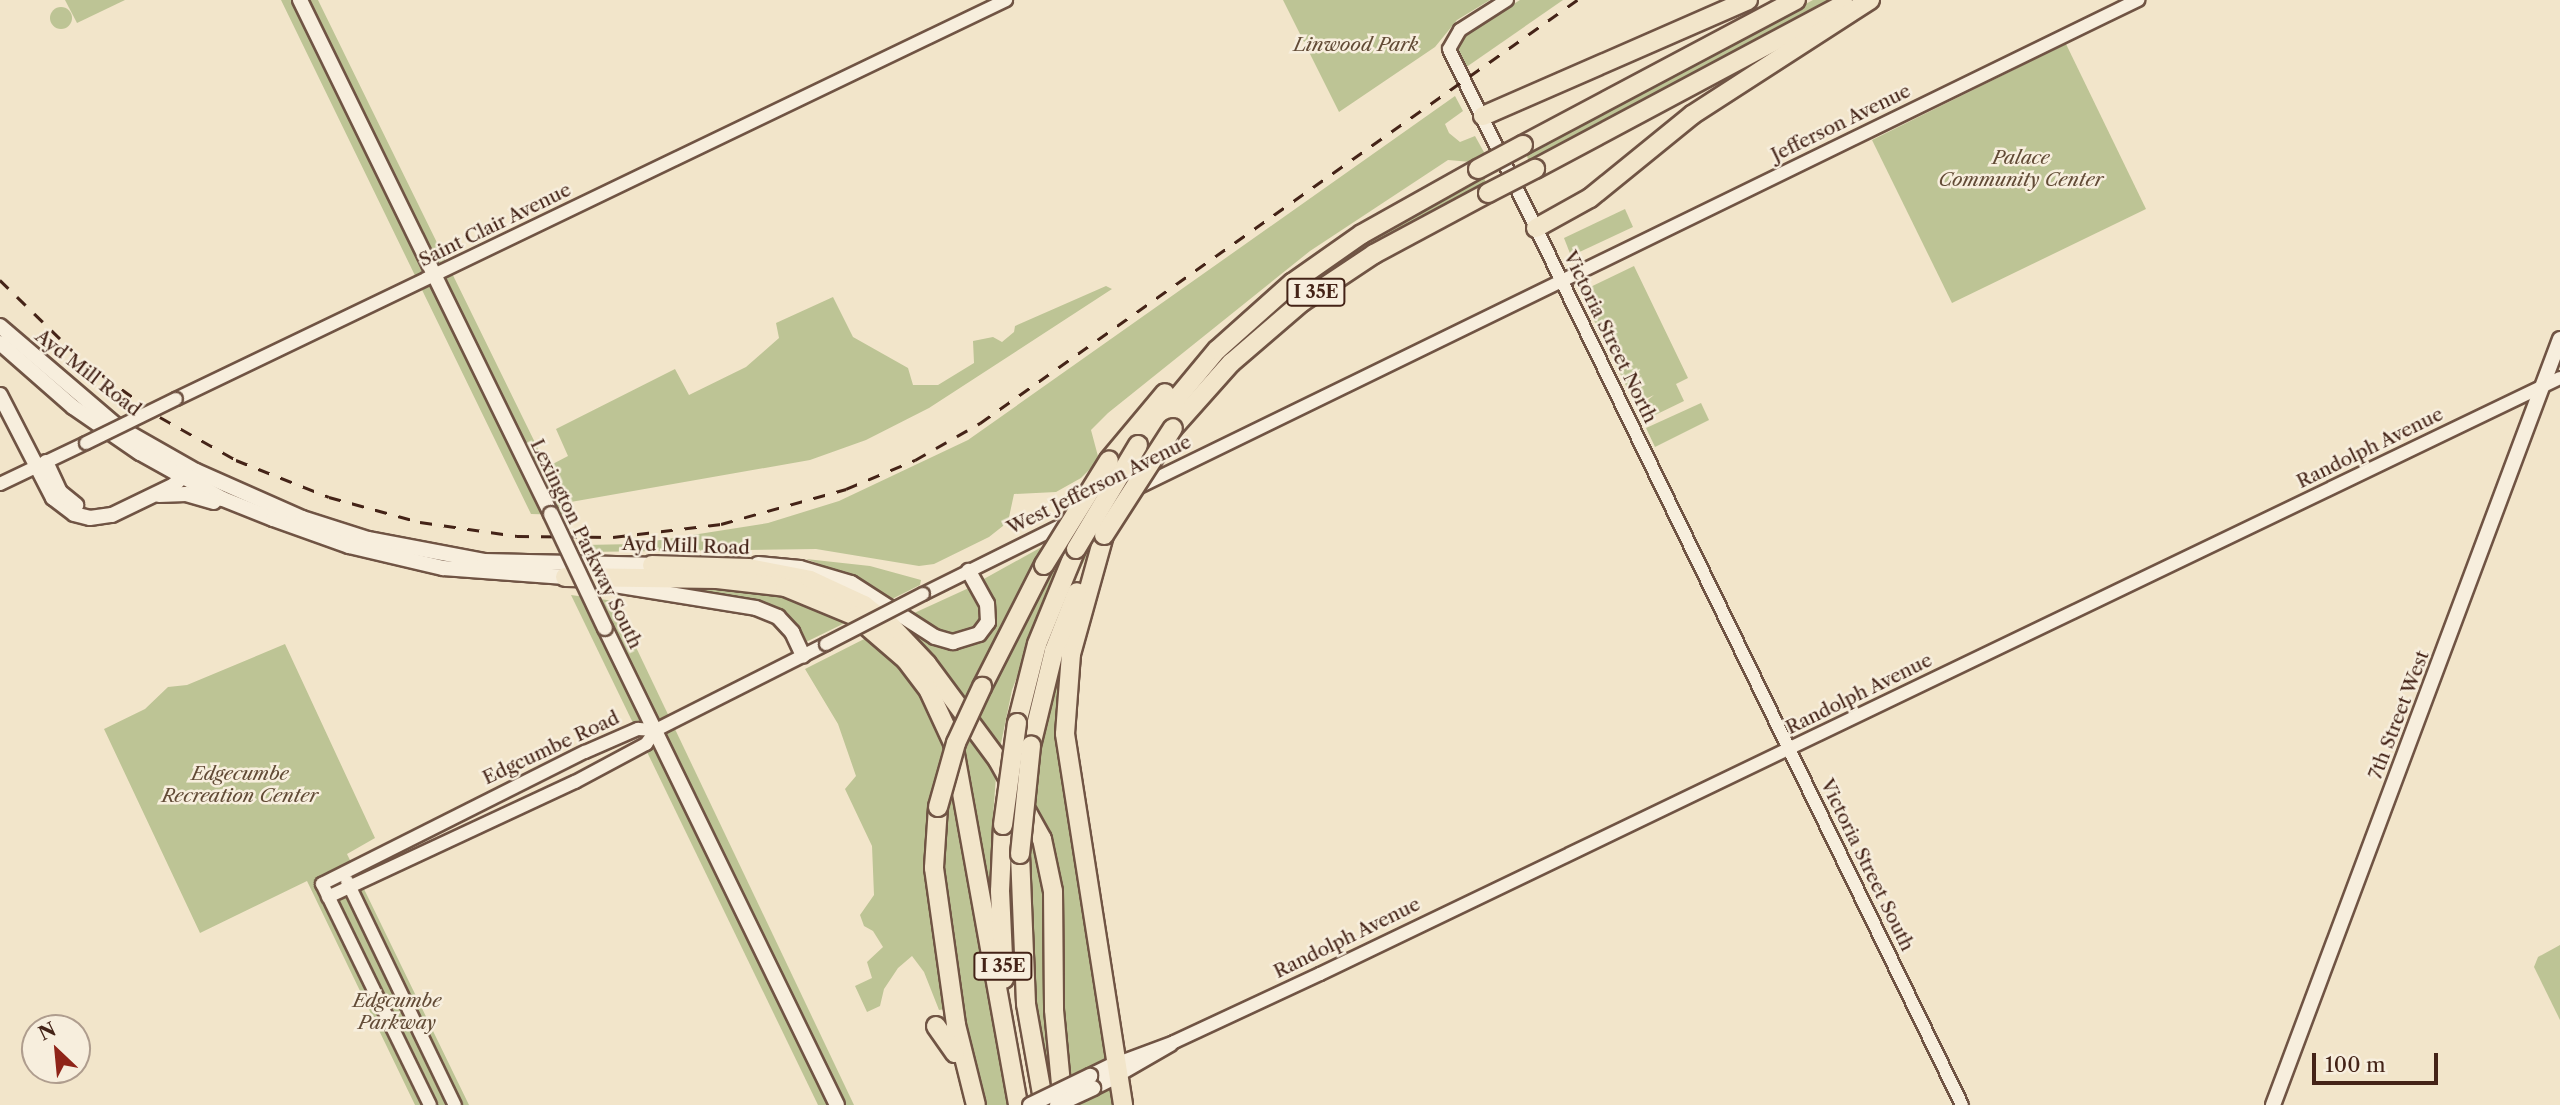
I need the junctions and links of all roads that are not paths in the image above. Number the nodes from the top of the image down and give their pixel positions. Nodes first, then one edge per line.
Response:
1 (300, 0) edge
2 (1006, 0) edge
3 (1507, 0) edge
4 (1748, 0) edge
5 (1797, 0) edge
6 (1851, 0) edge
7 (1870, 0) edge
8 (2138, 0) edge
9 (1483, 116) junction
10 (1535, 228) junction
11 (435, 275) junction
12 (1561, 279) junction
13 (0, 326) edge
14 (1236, 331) junction
15 (2560, 339) edge
16 (0, 343) edge
17 (2560, 378) edge
18 (2543, 386) junction
19 (0, 395) edge
20 (41, 464) junction
21 (183, 473) junction
22 (0, 484) edge
23 (154, 495) junction
24 (274, 519) junction
25 (1104, 535) junction
26 (652, 565) junction
27 (969, 571) junction
28 (565, 577) junction
29 (1737, 642) joint
30 (803, 656) junction
31 (656, 730) junction
32 (1789, 748) junction
33 (342, 872) junction
34 (351, 888) junction
35 (328, 897) junction
36 (936, 1026) dead end
37 (1116, 1070) junction
38 (966, 1076) junction
39 (1091, 1082) junction
40 (429, 1105) edge
41 (455, 1105) edge
42 (837, 1105) edge
43 (976, 1105) edge
44 (1018, 1105) edge
45 (1024, 1105) edge
46 (1030, 1105) edge
47 (1044, 1105) edge
48 (1057, 1105) edge
49 (1063, 1105) edge
50 (1123, 1105) edge
51 (1962, 1105) edge
52 (2273, 1105) edge

1 - 11 main road, Lexington Parkway South
2 - 11 street, Saint Clair Avenue
3 - 9 street, Victoria Street North
4 - 9 highway
5 - 14 highway, I 35E, bridge
6 - 25 highway, I 35E, bridge
7 - 10 highway
8 - 12 street, Jefferson Avenue
9 - 10 street, Victoria Street North
10 - 12 street, Victoria Street North
11 - 20 street, Saint Clair Avenue, bridge
11 - 31 main road, Lexington Parkway South, bridge
12 - 27 street, West Jefferson Avenue
12 - 29 street, Victoria Street North
13 - 21 main road, Ayd Mill Road
14 - 38 highway, bridge
14 - 45 highway, I 35E, bridge
15 - 18 main road, 7th Street West
16 - 21 main road, Ayd Mill Road
17 - 18 street, Randolph Avenue
18 - 32 street, Randolph Avenue
18 - 52 main road, 7th Street West
19 - 20 main road
20 - 21 main road
20 - 22 street, Saint Clair Avenue
20 - 23 main road
21 - 23 main road
21 - 24 main road, Ayd Mill Road
21 - 26 main road, Ayd Mill Road
23 - 24 main road
24 - 28 main road, Ayd Mill Road
25 - 37 highway
25 - 47 highway, I 35E, bridge
26 - 27 main road
26 - 49 highway, Ayd Mill Road
27 - 30 street, West Jefferson Avenue, bridge
28 - 30 main road, Ayd Mill Road
28 - 44 highway
29 - 32 street, Victoria Street South
30 - 31 street, West Jefferson Avenue
31 - 33 street, Edgcumbe Road
31 - 34 street, Edgcumbe Road
31 - 42 main road, Lexington Parkway South
32 - 37 street, Randolph Avenue
32 - 51 street, Victoria Street South
33 - 34 street
33 - 35 street, Edgcumbe Road
34 - 35 street, Edgcumbe Road
34 - 41 street
35 - 40 street
36 - 38 highway
37 - 39 main road, Randolph Avenue
37 - 50 highway
38 - 43 highway
39 - 46 main road, Randolph Avenue, bridge
39 - 48 main road, Randolph Avenue, bridge

